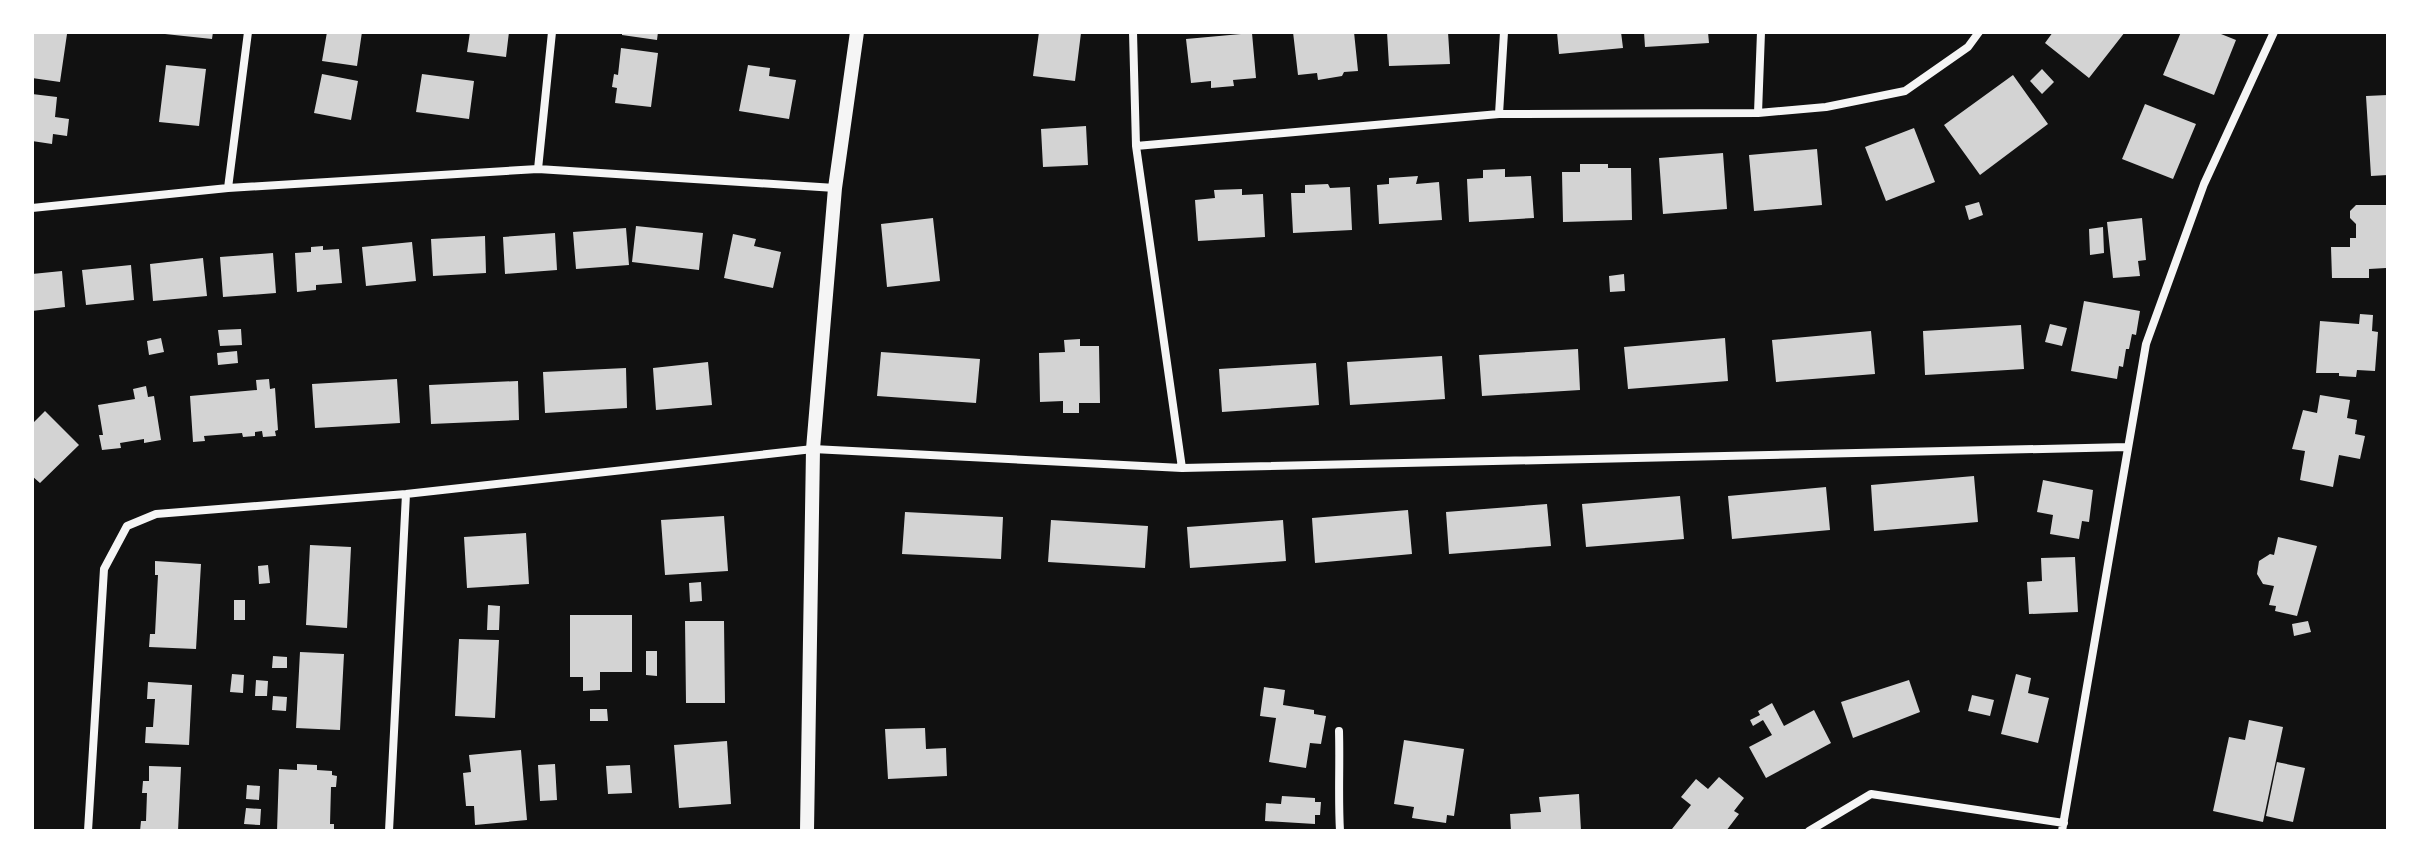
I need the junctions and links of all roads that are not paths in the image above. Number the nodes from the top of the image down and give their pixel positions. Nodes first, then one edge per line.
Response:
1 (248, 32) edge
2 (552, 32) edge
3 (857, 32) edge
4 (1133, 32) edge
5 (1504, 32) edge
6 (1761, 32) edge
7 (1979, 32) edge
8 (2274, 32) edge
9 (1758, 113) junction
10 (1499, 114) junction
11 (1136, 146) junction
12 (538, 169) junction
13 (228, 188) junction
14 (835, 188) junction
15 (32, 208) edge
16 (2128, 447) junction
17 (813, 449) junction
18 (1182, 468) junction
19 (406, 494) junction
20 (1339, 731) dead end
21 (2063, 827) edge
22 (88, 831) edge
23 (389, 831) edge
24 (807, 831) edge
25 (1340, 831) edge
26 (1809, 831) edge

1 - 13 street
2 - 12 street
3 - 14 street
4 - 11 street
5 - 10 street
6 - 9 street
7 - 9 street
8 - 16 street
9 - 10 street
10 - 11 street
11 - 18 street
12 - 13 street
12 - 14 street
13 - 15 street
14 - 17 street
16 - 18 street
16 - 21 street
17 - 18 street
17 - 19 street
17 - 24 street
19 - 22 street
19 - 23 street
20 - 25 street
21 - 26 street

